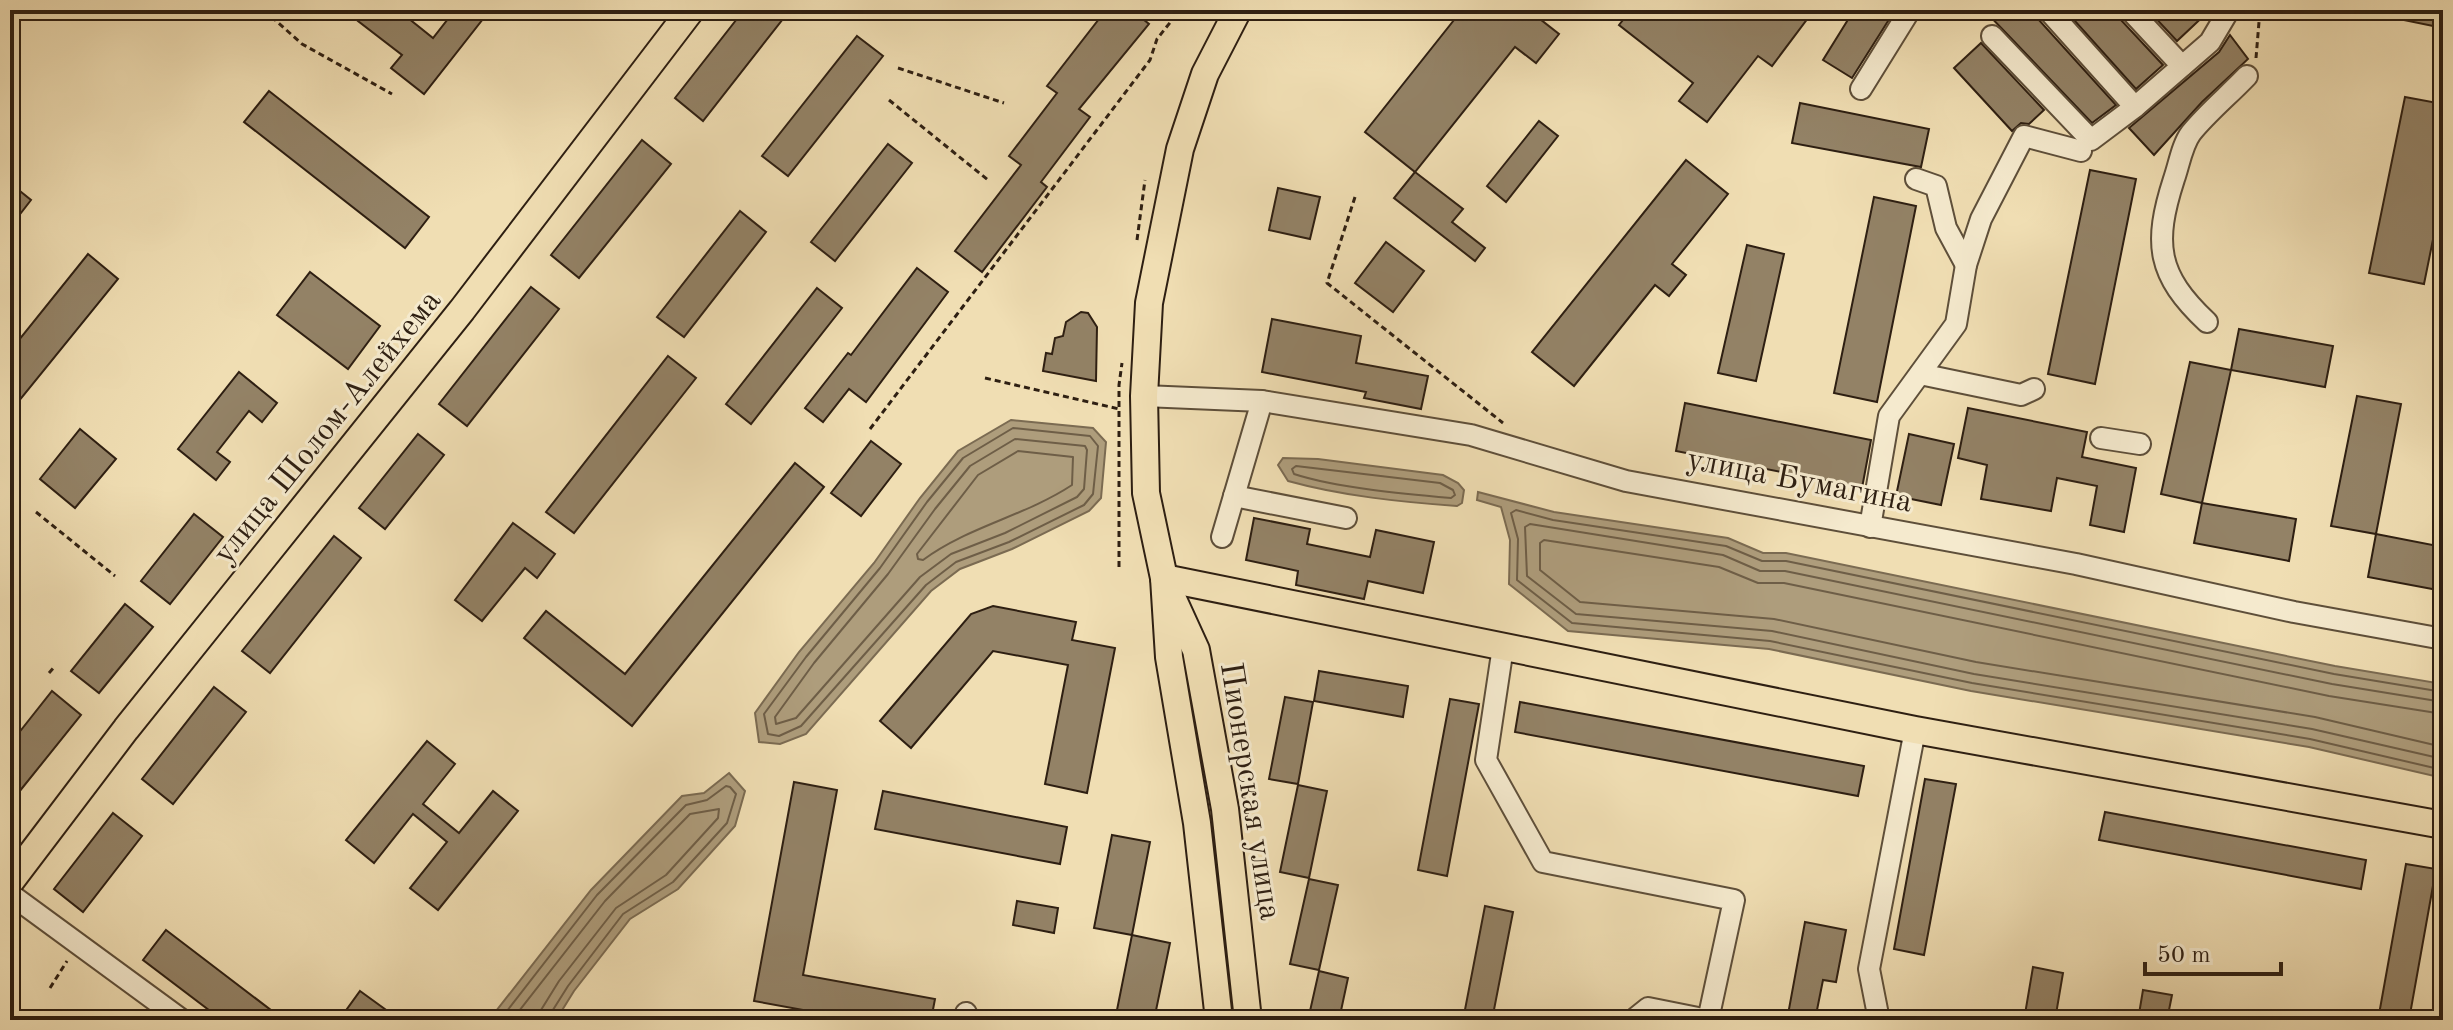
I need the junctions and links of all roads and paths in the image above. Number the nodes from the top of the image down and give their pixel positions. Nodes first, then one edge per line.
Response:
1 (264, 10) edge
2 (691, 10) edge
3 (1180, 10) edge
4 (1238, 10) edge
5 (1910, 10) edge
6 (2048, 10) edge
7 (2130, 10) edge
8 (2260, 10) edge
9 (2222, 13) edge
10 (1992, 36) dead end
11 (2182, 66) junction
12 (898, 68) dead end
13 (2247, 76) joint
14 (1861, 89) dead end
15 (392, 94) dead end
16 (889, 100) dead end
17 (1004, 103) dead end
18 (2135, 107) junction
19 (2081, 151) dead end
20 (1916, 179) dead end
21 (988, 180) dead end
22 (1355, 197) dead end
23 (1966, 265) junction
24 (2207, 322) dead end
25 (1920, 374) junction
26 (985, 378) dead end
27 (2034, 389) dead end
28 (1144, 396) junction
29 (1262, 401) junction
30 (1119, 409) dead end
31 (870, 429) dead end
32 (1512, 430) dead end
33 (2101, 438) dead end
34 (2140, 444) dead end
35 (1234, 496) junction
36 (36, 512) dead end
37 (1346, 518) dead end
38 (1870, 527) junction
39 (1222, 537) dead end
40 (115, 576) dead end
41 (1164, 578) junction
42 (2443, 639) edge
43 (1503, 647) junction
44 (55, 666) dead end
45 (49, 673) dead end
46 (1915, 730) junction
47 (2443, 825) edge
48 (10, 882) edge
49 (10, 894) edge
50 (78, 942) junction
51 (50, 988) dead end
52 (182, 1020) edge
53 (1219, 1020) edge
54 (1248, 1020) edge
55 (1633, 1020) edge
56 (1708, 1020) edge
57 (1879, 1020) edge

1 - 15 path
2 - 48 main road, улица Шолом-Алейхема
3 - 31 path
4 - 28 main road, Пионерская улица
5 - 14 street
6 - 18 street
7 - 11 street
8 - 13 path
9 - 11 street
10 - 18 street
11 - 18 street
12 - 17 path
13 - 24 street
16 - 21 path
19 - 23 street
20 - 23 street
22 - 32 path
23 - 25 street
25 - 27 street
25 - 38 street
26 - 30 path
28 - 29 street, улица Бумагина
28 - 41 main road, Пионерская улица
29 - 35 street
29 - 38 street, улица Бумагина
33 - 34 street
35 - 37 street
35 - 39 street
36 - 40 path
38 - 42 street, улица Бумагина
41 - 43 main road
41 - 53 main road, Пионерская улица
41 - 54 main road, Пионерская улица
43 - 46 main road
43 - 56 street
44 - 45 path
46 - 47 main road
46 - 57 street
49 - 50 street
50 - 51 path
50 - 52 street
55 - 56 street

